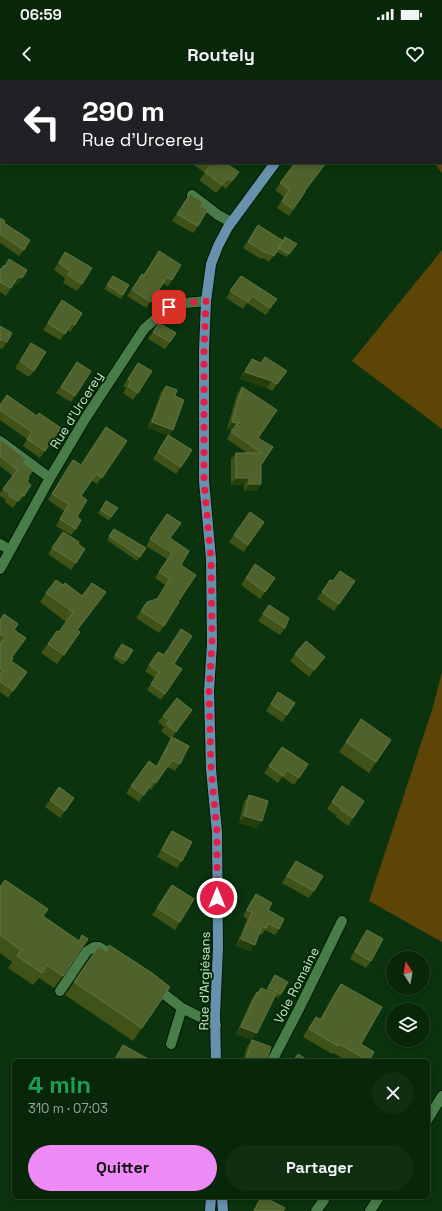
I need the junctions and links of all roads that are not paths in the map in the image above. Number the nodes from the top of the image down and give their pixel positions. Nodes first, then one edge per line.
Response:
1 (274, 164) edge
2 (192, 195) edge
3 (231, 222) junction
4 (206, 301) junction
5 (0, 441) edge
6 (50, 478) junction
7 (0, 544) edge
8 (10, 550) junction
9 (0, 569) edge
10 (342, 921) dead end
11 (121, 962) edge
12 (145, 980) edge
13 (60, 991) dead end
14 (182, 1008) junction
15 (216, 1025) junction
16 (171, 1044) dead end
17 (216, 1059) edge
18 (273, 1059) edge
19 (442, 1096) edge
20 (430, 1115) edge
21 (211, 1199) edge
22 (222, 1199) edge
23 (378, 1199) edge
24 (324, 1200) dead end
25 (210, 1211) edge
26 (223, 1211) edge
27 (316, 1211) edge
28 (370, 1211) edge

1 - 3 main road, Rue d'Argiésans
2 - 3 street
3 - 4 main road, Rue d'Argiésans
4 - 6 street, Rue d'Urcerey
4 - 15 main road, Rue d'Argiésans
5 - 6 street
6 - 8 street, Rue d'Urcerey
7 - 8 street
8 - 9 street, Rue d'Urcerey
10 - 18 street, Voie Romaine
11 - 13 street
12 - 14 street
14 - 15 street
14 - 16 street
15 - 17 main road, Rue d'Argiésans
19 - 20 street
21 - 25 main road
22 - 26 main road
23 - 28 street
24 - 27 street

